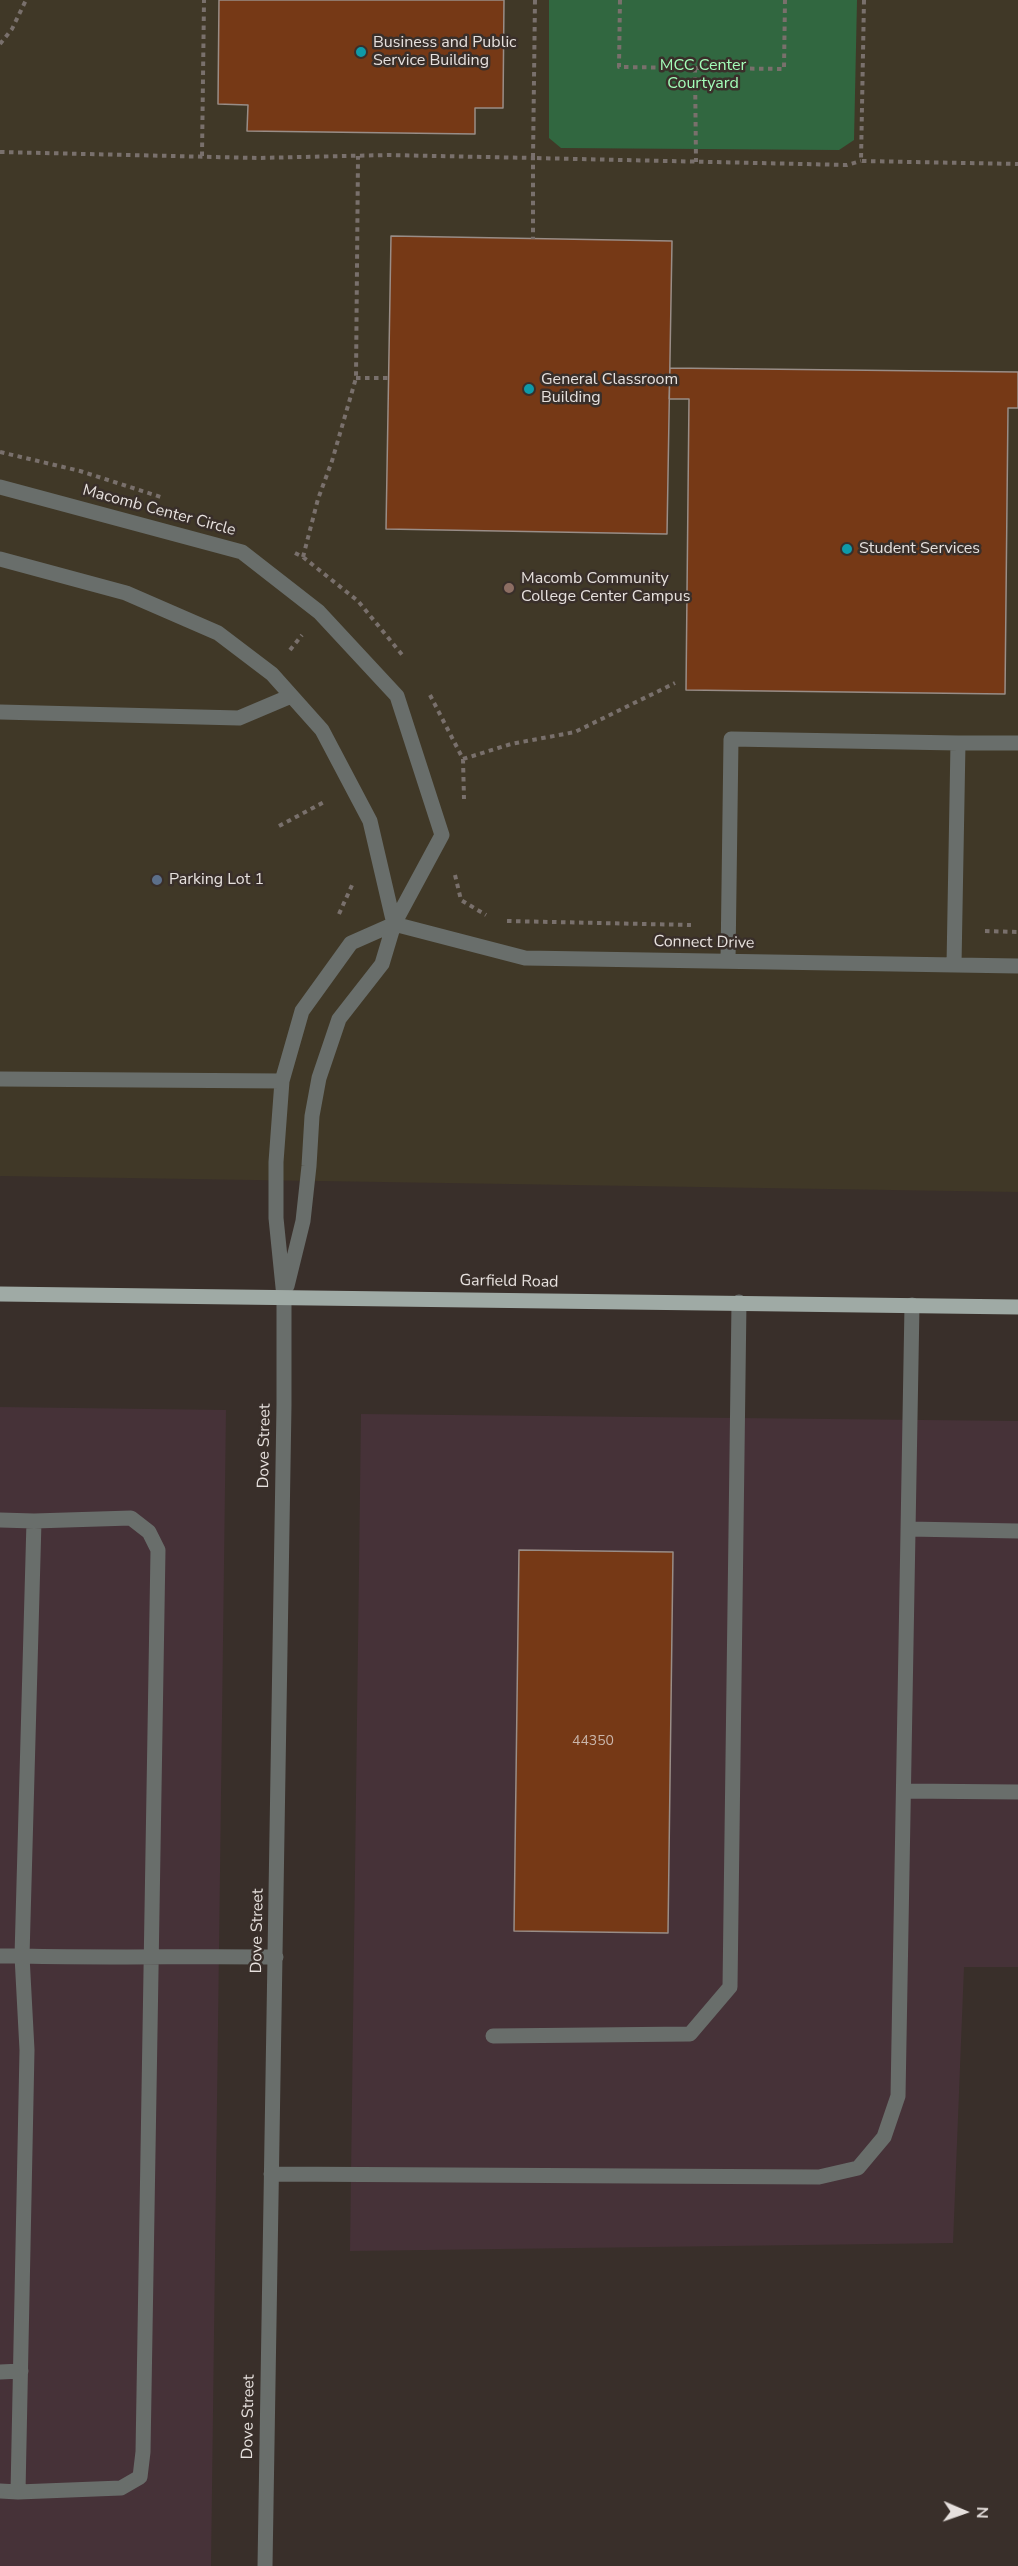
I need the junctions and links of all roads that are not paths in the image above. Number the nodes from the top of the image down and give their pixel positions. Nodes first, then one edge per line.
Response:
1 (0, 487) edge
2 (0, 559) edge
3 (291, 696) junction
4 (0, 712) edge
5 (958, 743) junction
6 (1018, 743) edge
7 (394, 924) junction
8 (728, 962) junction
9 (954, 965) junction
10 (1018, 966) edge
11 (0, 1079) edge
12 (282, 1081) junction
13 (0, 1294) edge
14 (284, 1297) junction
15 (739, 1302) junction
16 (912, 1305) junction
17 (1018, 1307) edge
18 (0, 1520) edge
19 (34, 1521) junction
20 (908, 1529) junction
21 (1018, 1531) edge
22 (904, 1791) junction
23 (1018, 1792) edge
24 (0, 1956) edge
25 (22, 1956) junction
26 (151, 1956) junction
27 (276, 1957) junction
28 (493, 2036) dead end
29 (271, 2174) junction
30 (0, 2372) edge
31 (21, 2372) junction
32 (0, 2491) edge
33 (18, 2492) junction
34 (265, 2566) edge

1 - 7 street, Macomb Center Circle
2 - 3 street
3 - 4 street
3 - 7 street
5 - 6 street
5 - 8 street
5 - 9 street
7 - 8 street, Connect Drive
7 - 12 street, Dove Street
7 - 14 street, Dove Street
8 - 9 street, Connect Drive
9 - 10 street, Connect Drive
11 - 12 street
12 - 14 street, Dove Street
13 - 14 main road, Garfield Road
14 - 15 main road, Garfield Road
14 - 27 street, Dove Street
15 - 16 main road, Garfield Road
15 - 28 street
16 - 17 main road, Garfield Road
16 - 20 street
18 - 19 street
19 - 25 street
19 - 26 street
20 - 21 street
20 - 22 street
22 - 23 street
22 - 29 street
24 - 25 street
25 - 26 street
25 - 31 street
26 - 27 street
26 - 33 street
27 - 29 street, Dove Street
29 - 34 street, Dove Street
30 - 31 street
31 - 33 street
32 - 33 street

